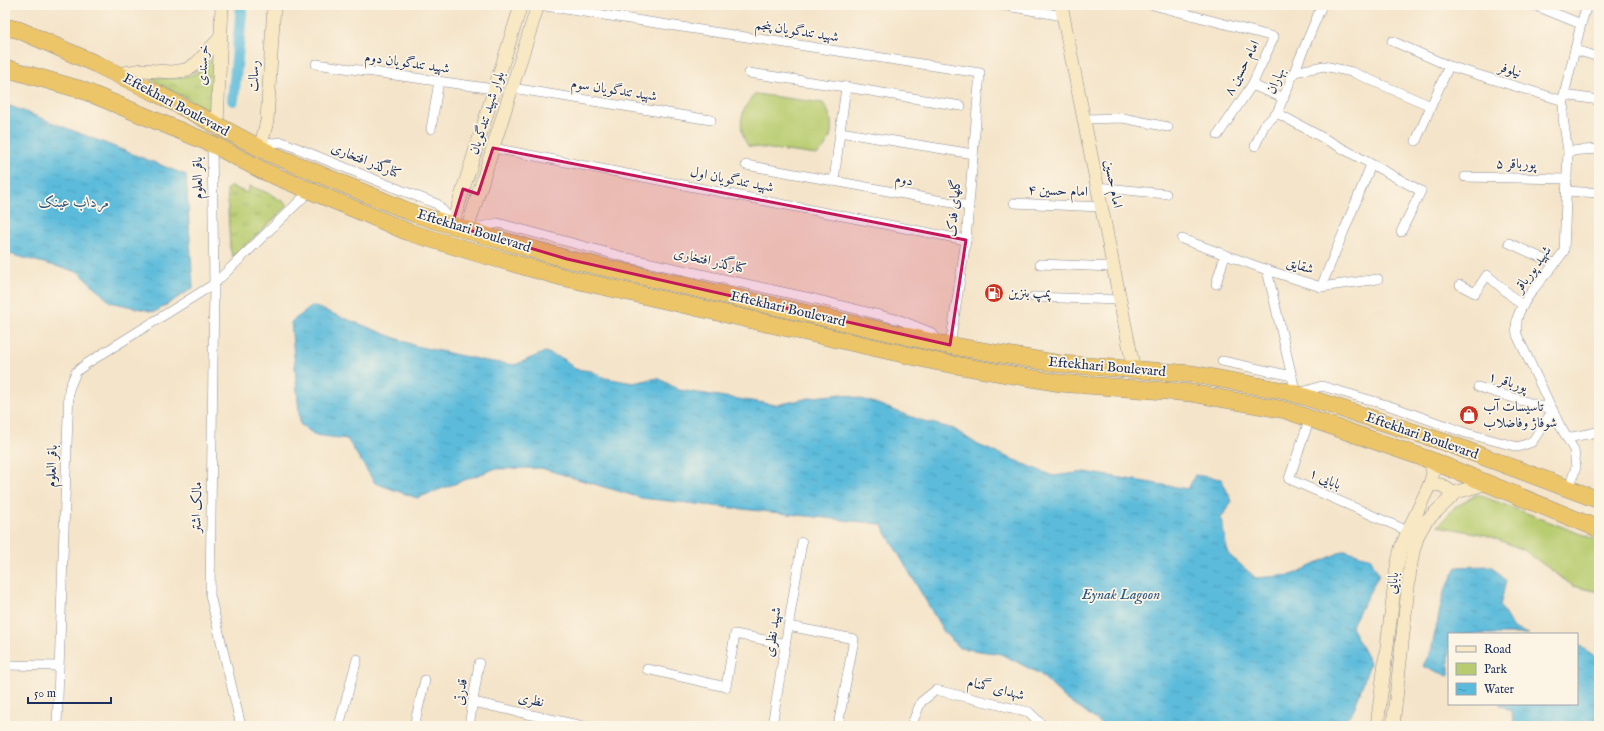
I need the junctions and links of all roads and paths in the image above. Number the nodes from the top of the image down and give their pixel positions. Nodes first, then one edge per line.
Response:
1 (222, 5) edge
2 (274, 5) edge
3 (521, 5) edge
4 (538, 5) edge
5 (1002, 5) edge
6 (1153, 5) edge
7 (1322, 5) edge
8 (1534, 5) edge
9 (1587, 5) edge
10 (1062, 11) edge
11 (1581, 24) junction
12 (10, 32) edge
13 (221, 37) junction
14 (1392, 40) dead end
15 (1575, 50) junction
16 (1599, 57) edge
17 (316, 64) dead end
18 (1449, 66) junction
19 (6, 68) edge
20 (1294, 72) junction
21 (749, 73) dead end
22 (980, 73) joint
23 (118, 74) junction
24 (439, 81) junction
25 (1252, 85) junction
26 (846, 87) junction
27 (512, 88) junction
28 (494, 89) junction
29 (1284, 98) junction
30 (1564, 98) junction
31 (1599, 100) edge
32 (961, 106) dead end
33 (1430, 106) junction
34 (1277, 113) junction
35 (1084, 119) junction
36 (711, 120) dead end
37 (216, 126) junction
38 (1168, 127) dead end
39 (431, 129) dead end
40 (840, 132) junction
41 (1218, 135) dead end
42 (1416, 141) dead end
43 (212, 144) junction
44 (1255, 146) dead end
45 (493, 148) junction
46 (260, 149) junction
47 (1599, 149) edge
48 (1568, 151) junction
49 (973, 154) junction
50 (746, 165) dead end
51 (1371, 165) junction
52 (1465, 177) dead end
53 (1567, 179) junction
54 (834, 181) junction
55 (1097, 187) junction
56 (463, 189) junction
57 (310, 191) junction
58 (1566, 191) junction
59 (1599, 193) edge
60 (478, 194) junction
61 (1166, 194) dead end
62 (1014, 204) dead end
63 (969, 206) junction
64 (1101, 207) junction
65 (459, 228) junction
66 (1400, 232) dead end
67 (1182, 239) dead end
68 (966, 240) junction
69 (1509, 243) dead end
70 (1225, 255) junction
71 (1040, 264) dead end
72 (1555, 264) junction
73 (1113, 267) junction
74 (1267, 270) junction
75 (1378, 278) dead end
76 (214, 284) junction
77 (1216, 284) dead end
78 (1460, 285) dead end
79 (1321, 287) junction
80 (1033, 297) dead end
81 (1119, 300) junction
82 (1523, 306) junction
83 (946, 345) junction
84 (1222, 361) dead end
85 (1134, 370) junction
86 (1292, 376) junction
87 (1478, 387) dead end
88 (1296, 394) junction
89 (1553, 410) junction
90 (1310, 418) junction
91 (1599, 433) edge
92 (1567, 438) junction
93 (1430, 460) junction
94 (1488, 483) junction
95 (1430, 484) junction
96 (1569, 488) junction
97 (1450, 498) junction
98 (1599, 500) edge
99 (1599, 529) edge
100 (1408, 531) junction
101 (802, 542) dead end
102 (788, 626) junction
103 (786, 644) junction
104 (357, 659) dead end
105 (480, 663) dead end
106 (5, 665) edge
107 (58, 666) junction
108 (647, 668) dead end
109 (425, 680) dead end
110 (473, 702) junction
111 (567, 724) edge
112 (56, 726) edge
113 (241, 726) edge
114 (339, 726) edge
115 (414, 726) edge
116 (469, 726) edge
117 (583, 726) edge
118 (772, 726) edge
119 (838, 726) edge
120 (911, 726) edge
121 (1043, 726) edge
122 (1377, 726) edge
123 (1393, 726) edge

1 - 13 street, خرسندی
2 - 46 street, رسالت
3 - 28 street, بلوار شهید تندگویان
4 - 22 street, شهید تندگویان پنجم
4 - 27 street, بلوار شهید تندگویان
5 - 10 street
6 - 25 street, امام حسین ۸
7 - 20 street, بهاران
8 - 11 street
9 - 11 street, شهید پورباقر
10 - 35 street, امام حسین
11 - 15 street, شهید پورباقر
12 - 23 highway, Eftekhari Boulevard
13 - 23 street
13 - 37 street, خرسندی
14 - 18 street, نیلوفر
15 - 16 street
15 - 30 street, شهید پورباقر
17 - 24 street, شهید تندگویان دوم
18 - 30 street, نیلوفر
18 - 33 street
19 - 43 highway, Eftekhari Boulevard
20 - 29 street, بهاران
20 - 33 street
21 - 26 street
22 - 49 street, گلهای فدک
23 - 37 highway, Eftekhari Boulevard
24 - 28 street, شهید تندگویان دوم
24 - 39 street
25 - 29 street
25 - 41 street, امام حسین ۸
26 - 32 street
26 - 40 street
27 - 36 street, شهید تندگویان سوم
27 - 45 street, بلوار شهید تندگویان
28 - 56 street, بلوار شهید تندگویان
29 - 34 street, بهاران
30 - 31 street, نیلوفر
30 - 48 street, شهید پورباقر
33 - 42 street
34 - 44 street
34 - 51 street, بهاران
35 - 38 street
35 - 55 street, امام حسین
37 - 46 highway, Eftekhari Boulevard
40 - 49 street
40 - 54 street
43 - 57 highway, Eftekhari Boulevard
43 - 76 street, باقر العلوم
45 - 60 street, بلوار شهید تندگویان
45 - 68 street, شهید تندگویان اول
46 - 65 highway, Eftekhari Boulevard
47 - 48 street
48 - 53 street, شهید پورباقر
49 - 63 street, گلهای فدک
50 - 54 street, دوم
51 - 66 street, بهاران
51 - 79 street, شقایق
52 - 53 street, پورباقر ۵
53 - 58 street, شهید پورباقر
54 - 63 street, دوم
55 - 61 street
55 - 64 street, امام حسین
56 - 60 street
56 - 65 street, بلوار شهید تندگویان
57 - 76 street, باقر العلوم
57 - 90 highway, Eftekhari Boulevard
58 - 59 street
58 - 72 street, شهید پورباقر
60 - 65 street, بلوار شهید تندگویان
62 - 64 street, امام حسین ۴
63 - 68 street, گلهای فدک
64 - 73 street, امام حسین
65 - 83 highway, Eftekhari Boulevard
67 - 70 street
68 - 83 street, گلهای فدک
69 - 72 street
70 - 74 street
70 - 77 street
71 - 73 street
72 - 82 street, شهید پورباقر
73 - 81 street, امام حسین
74 - 79 street, شقایق
74 - 86 street, شقایق
75 - 79 street
76 - 107 street, باقر العلوم
76 - 113 street, مالک اشتر
78 - 82 street
80 - 81 street
81 - 85 street, امام حسین
82 - 89 street, شهید پورباقر
83 - 85 highway, Eftekhari Boulevard
84 - 86 street
85 - 88 highway, Eftekhari Boulevard
86 - 88 street, شقایق
87 - 89 street, پورباقر ۱
88 - 89 street
88 - 96 highway, Eftekhari Boulevard
89 - 92 street, شهید پورباقر
90 - 93 highway, Eftekhari Boulevard
90 - 100 street, بابایی ۱
91 - 92 street
92 - 96 street, شهید پورباقر
93 - 94 highway, Eftekhari Boulevard
93 - 95 street, بابایی
94 - 97 street, بابایی
94 - 99 highway, Eftekhari Boulevard
95 - 97 street
95 - 100 street, بابایی
96 - 98 highway, Eftekhari Boulevard
97 - 123 street, بابایی
100 - 122 street, بابایی
101 - 102 street, شهید نظری
102 - 103 street, شهید نظری
102 - 119 street
103 - 108 street
103 - 118 street, شهید نظری
104 - 114 street
105 - 110 street, قدرتی
106 - 107 street
107 - 112 street, باقر العلوم
109 - 115 street
110 - 111 street, نظری
110 - 116 street, قدرتی
111 - 117 street, نظری
120 - 121 street, شهدای گمنام

